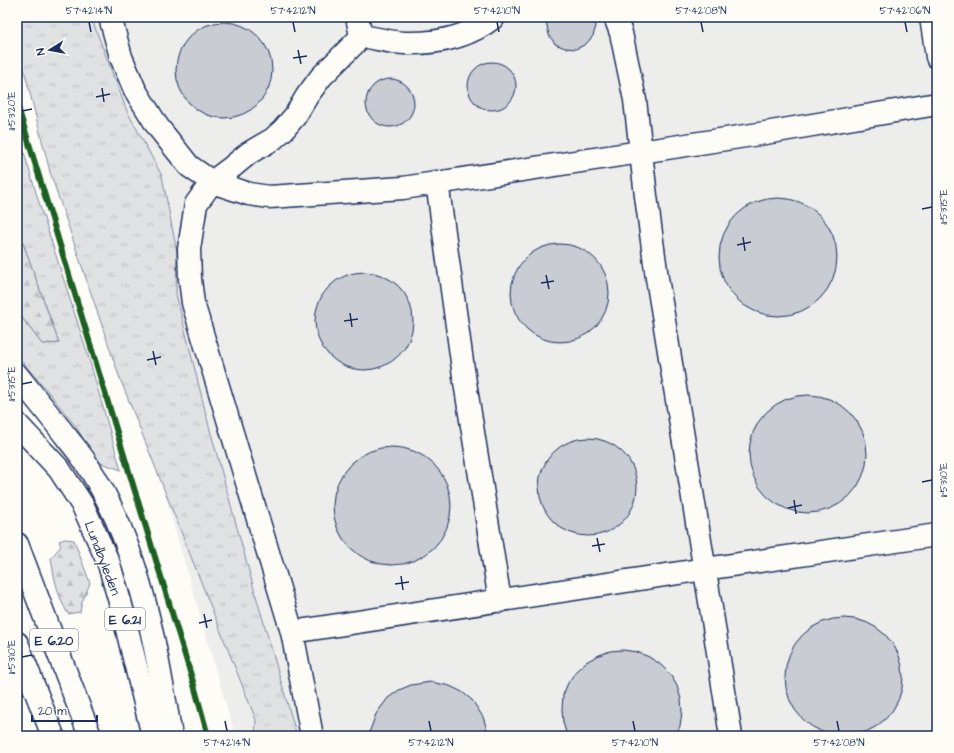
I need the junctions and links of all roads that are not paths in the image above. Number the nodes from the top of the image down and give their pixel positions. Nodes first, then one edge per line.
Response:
1 (110, 17) edge
2 (494, 17) edge
3 (615, 17) edge
4 (931, 17) edge
5 (359, 27) edge
6 (937, 57) edge
7 (937, 104) edge
8 (642, 152) junction
9 (212, 182) junction
10 (437, 182) junction
11 (17, 375) edge
12 (17, 424) edge
13 (937, 535) edge
14 (17, 544) edge
15 (705, 569) junction
16 (500, 600) junction
17 (292, 632) junction
18 (17, 643) edge
19 (53, 736) edge
20 (90, 736) edge
21 (153, 736) edge
22 (171, 736) edge
23 (312, 736) edge
24 (731, 736) edge

1 - 9 main road
2 - 5 main road
3 - 8 main road
4 - 6 main road
5 - 9 main road
7 - 8 main road
8 - 10 main road
8 - 15 main road
9 - 10 main road
9 - 17 main road
10 - 16 main road
11 - 22 main road
12 - 21 main road, Lundbyleden / E 6.21
13 - 15 main road
14 - 20 main road, E 6.20
15 - 16 main road
15 - 24 main road
16 - 17 main road
17 - 23 main road
18 - 19 main road, E 6.20

